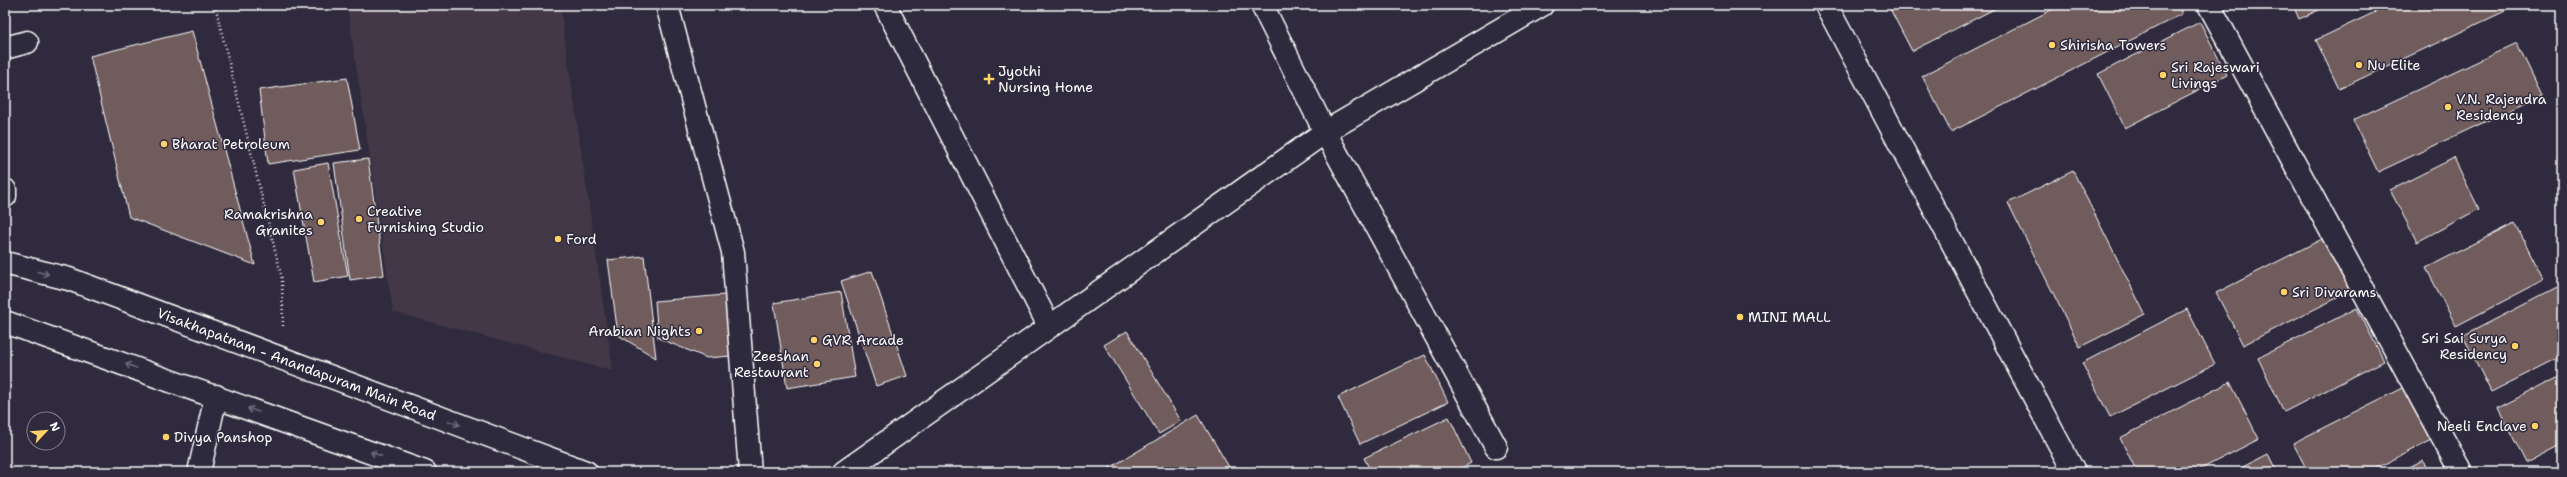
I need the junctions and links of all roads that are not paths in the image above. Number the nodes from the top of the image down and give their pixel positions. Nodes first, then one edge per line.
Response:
1 (667, 5) edge
2 (885, 5) edge
3 (1262, 5) edge
4 (1542, 5) edge
5 (1826, 5) edge
6 (2209, 5) edge
7 (27, 42) dead end
8 (5, 48) edge
9 (1325, 132) junction
10 (5, 190) edge
11 (5, 196) edge
12 (5, 263) edge
13 (5, 322) edge
14 (1049, 326) junction
15 (216, 396) junction
16 (1496, 447) dead end
17 (199, 472) edge
18 (425, 472) edge
19 (586, 472) edge
20 (750, 472) edge
21 (844, 472) edge
22 (2074, 472) edge
23 (2461, 472) edge

1 - 20 street
2 - 14 street
3 - 9 street
4 - 9 street
5 - 22 street
6 - 23 street
7 - 8 street
9 - 14 street
9 - 16 street
10 - 11 street
12 -> 19 street, Visakhapatnam - Anandapuram Main Road
15 -> 13 street
14 - 21 street
15 - 17 street
18 -> 15 street

